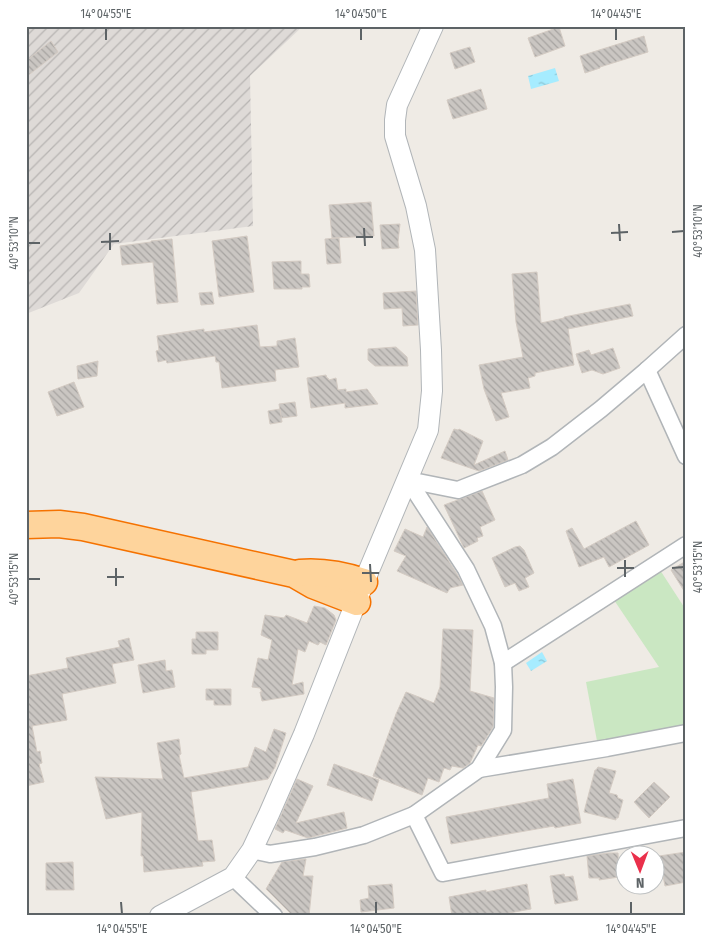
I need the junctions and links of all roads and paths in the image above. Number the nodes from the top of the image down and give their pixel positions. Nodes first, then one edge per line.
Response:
1 (433, 26) edge
2 (686, 334) edge
3 (647, 370) junction
4 (686, 456) edge
5 (408, 480) junction
6 (26, 525) edge
7 (686, 545) edge
8 (360, 592) junction
9 (503, 663) junction
10 (686, 733) edge
11 (479, 769) junction
12 (414, 815) junction
13 (686, 828) edge
14 (252, 850) junction
15 (232, 877) junction
16 (160, 916) edge
17 (274, 916) edge

1 - 5 street
2 - 3 street
3 - 4 street
3 - 5 street
5 - 8 street
5 - 9 street
6 - 8 highway
7 - 9 street
8 - 14 street
9 - 11 street
10 - 11 street
11 - 12 street
12 - 13 street
12 - 14 street
14 - 15 street
15 - 16 street
15 - 17 street

